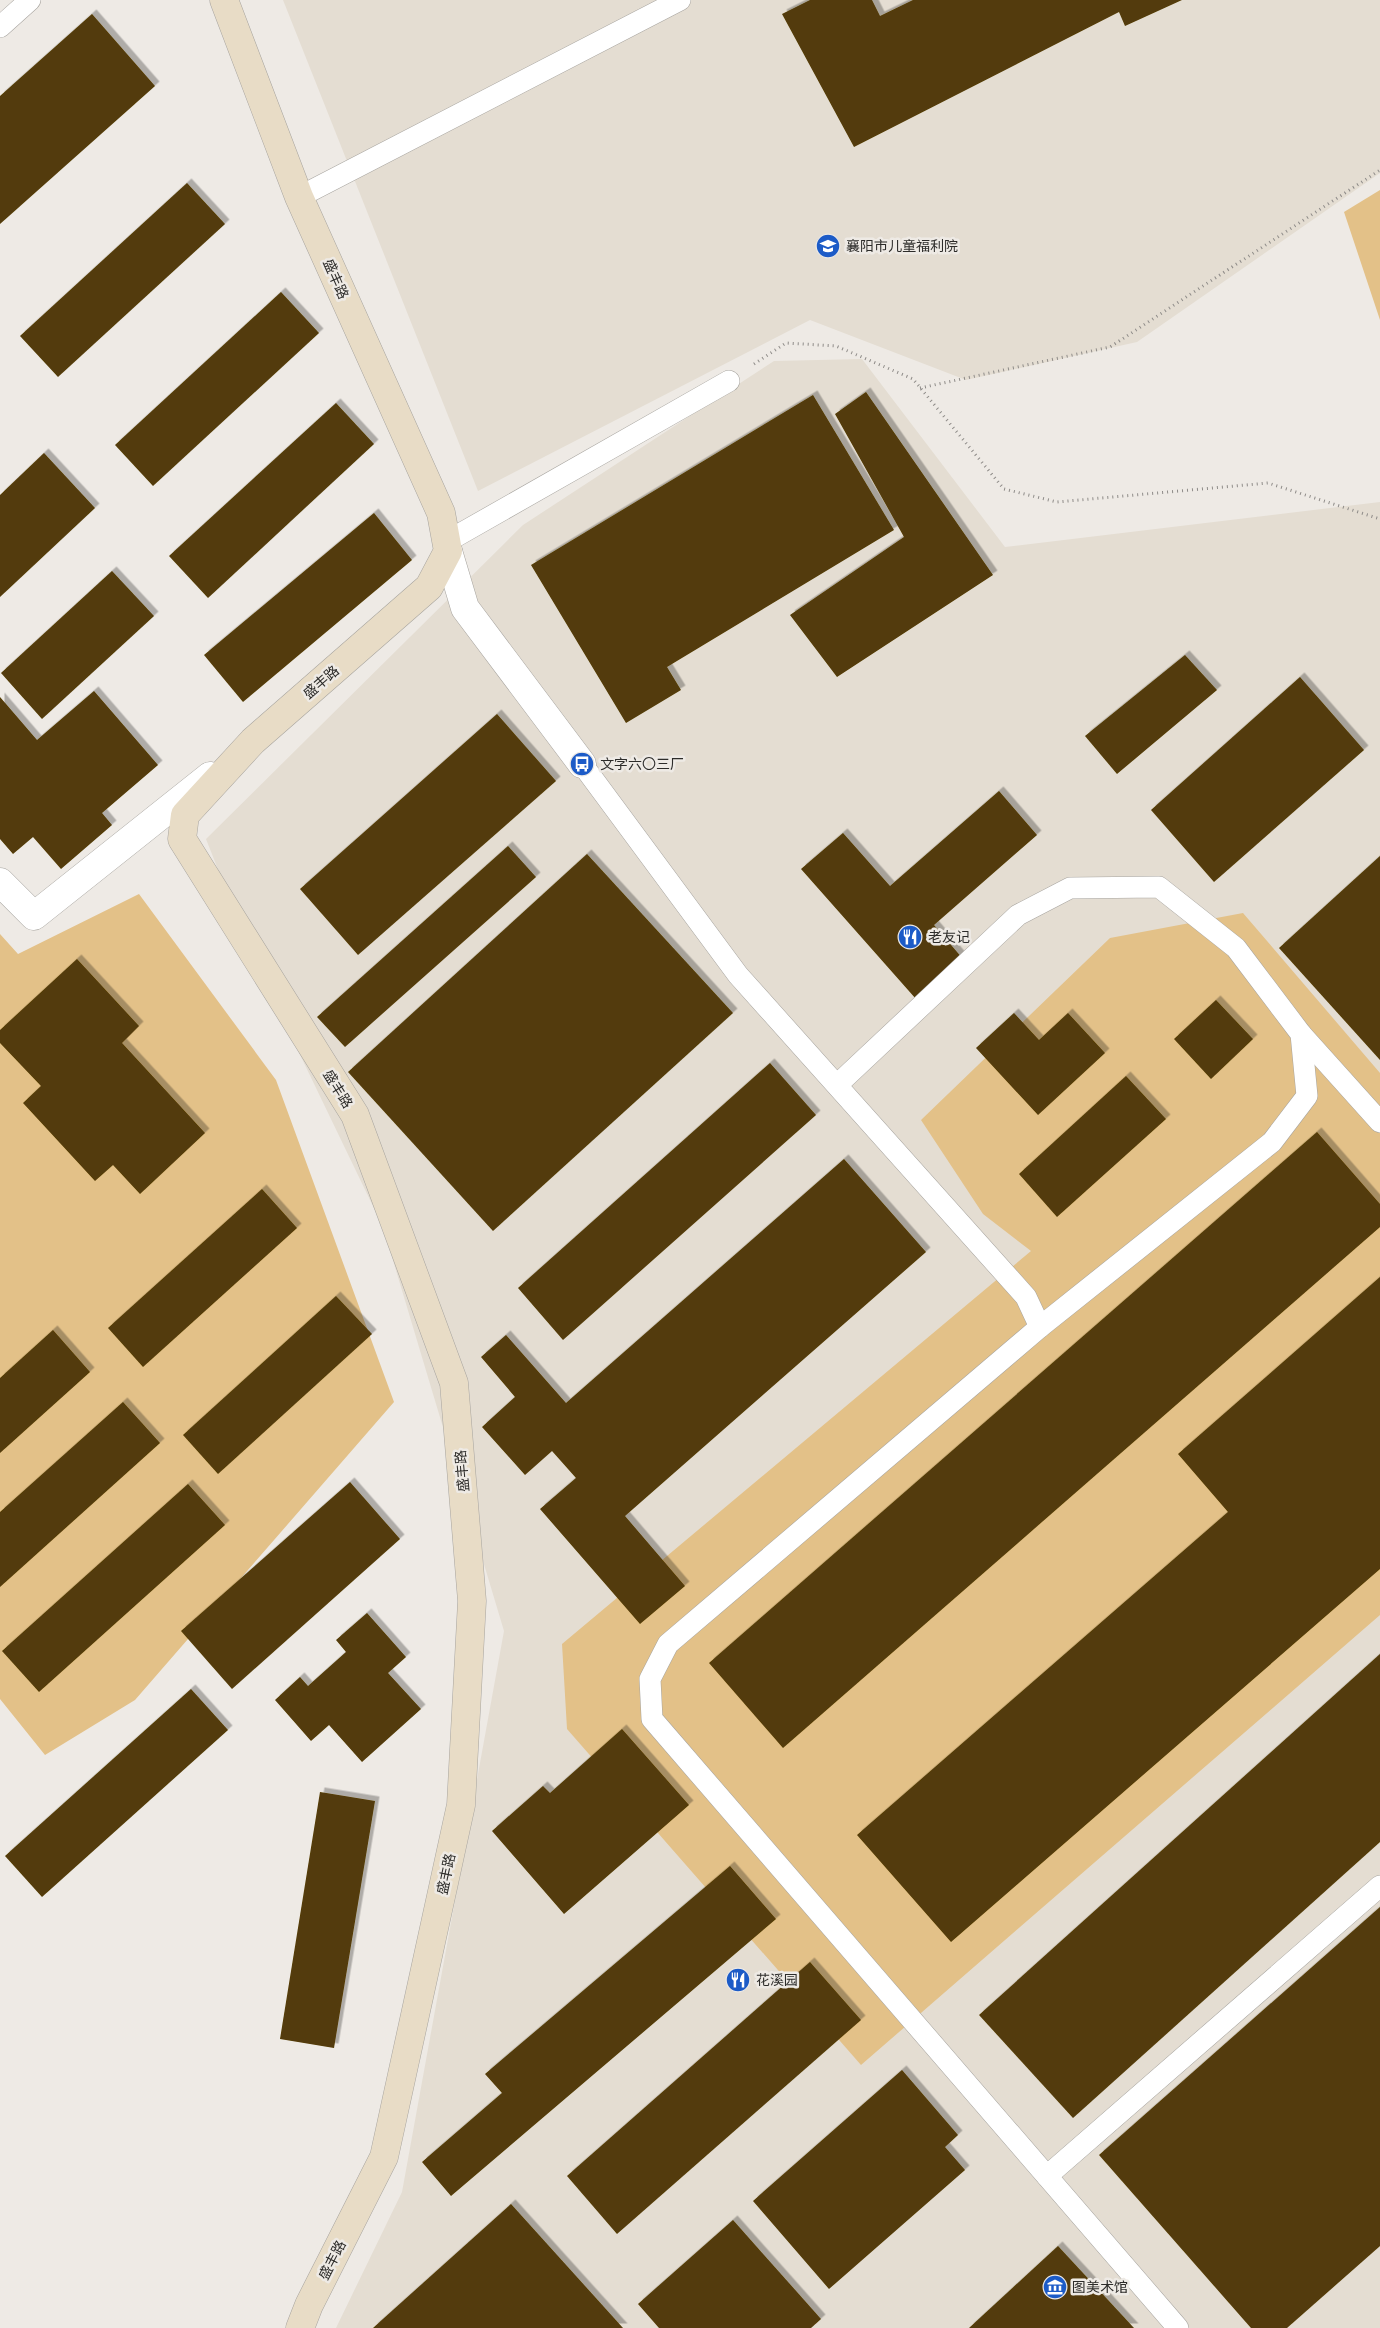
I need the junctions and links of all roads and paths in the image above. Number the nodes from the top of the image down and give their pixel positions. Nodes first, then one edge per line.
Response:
1 (30, 0) edge
2 (224, 0) edge
3 (680, 0) edge
4 (0, 27) edge
5 (1380, 170) edge
6 (299, 197) junction
7 (728, 380) joint
8 (920, 388) junction
9 (1380, 519) edge
10 (447, 547) junction
11 (253, 741) junction
12 (582, 764) joint
13 (0, 882) edge
14 (1301, 1034) junction
15 (837, 1086) junction
16 (1380, 1122) edge
17 (1040, 1327) junction
18 (1380, 1886) edge
19 (1047, 2176) junction
20 (300, 2328) edge
21 (1178, 2328) edge

1 - 4 lane
2 - 6 street, 盛丰路
3 - 6 lane
5 - 8 path
6 - 10 street, 盛丰路
7 - 8 path
7 - 10 lane
8 - 9 path
10 - 11 street, 盛丰路
10 - 12 street
11 - 13 street
11 - 20 street, 盛丰路
12 - 15 lane
14 - 15 lane
14 - 16 lane
14 - 17 lane
15 - 17 lane
17 - 19 lane
18 - 19 lane
19 - 21 lane

